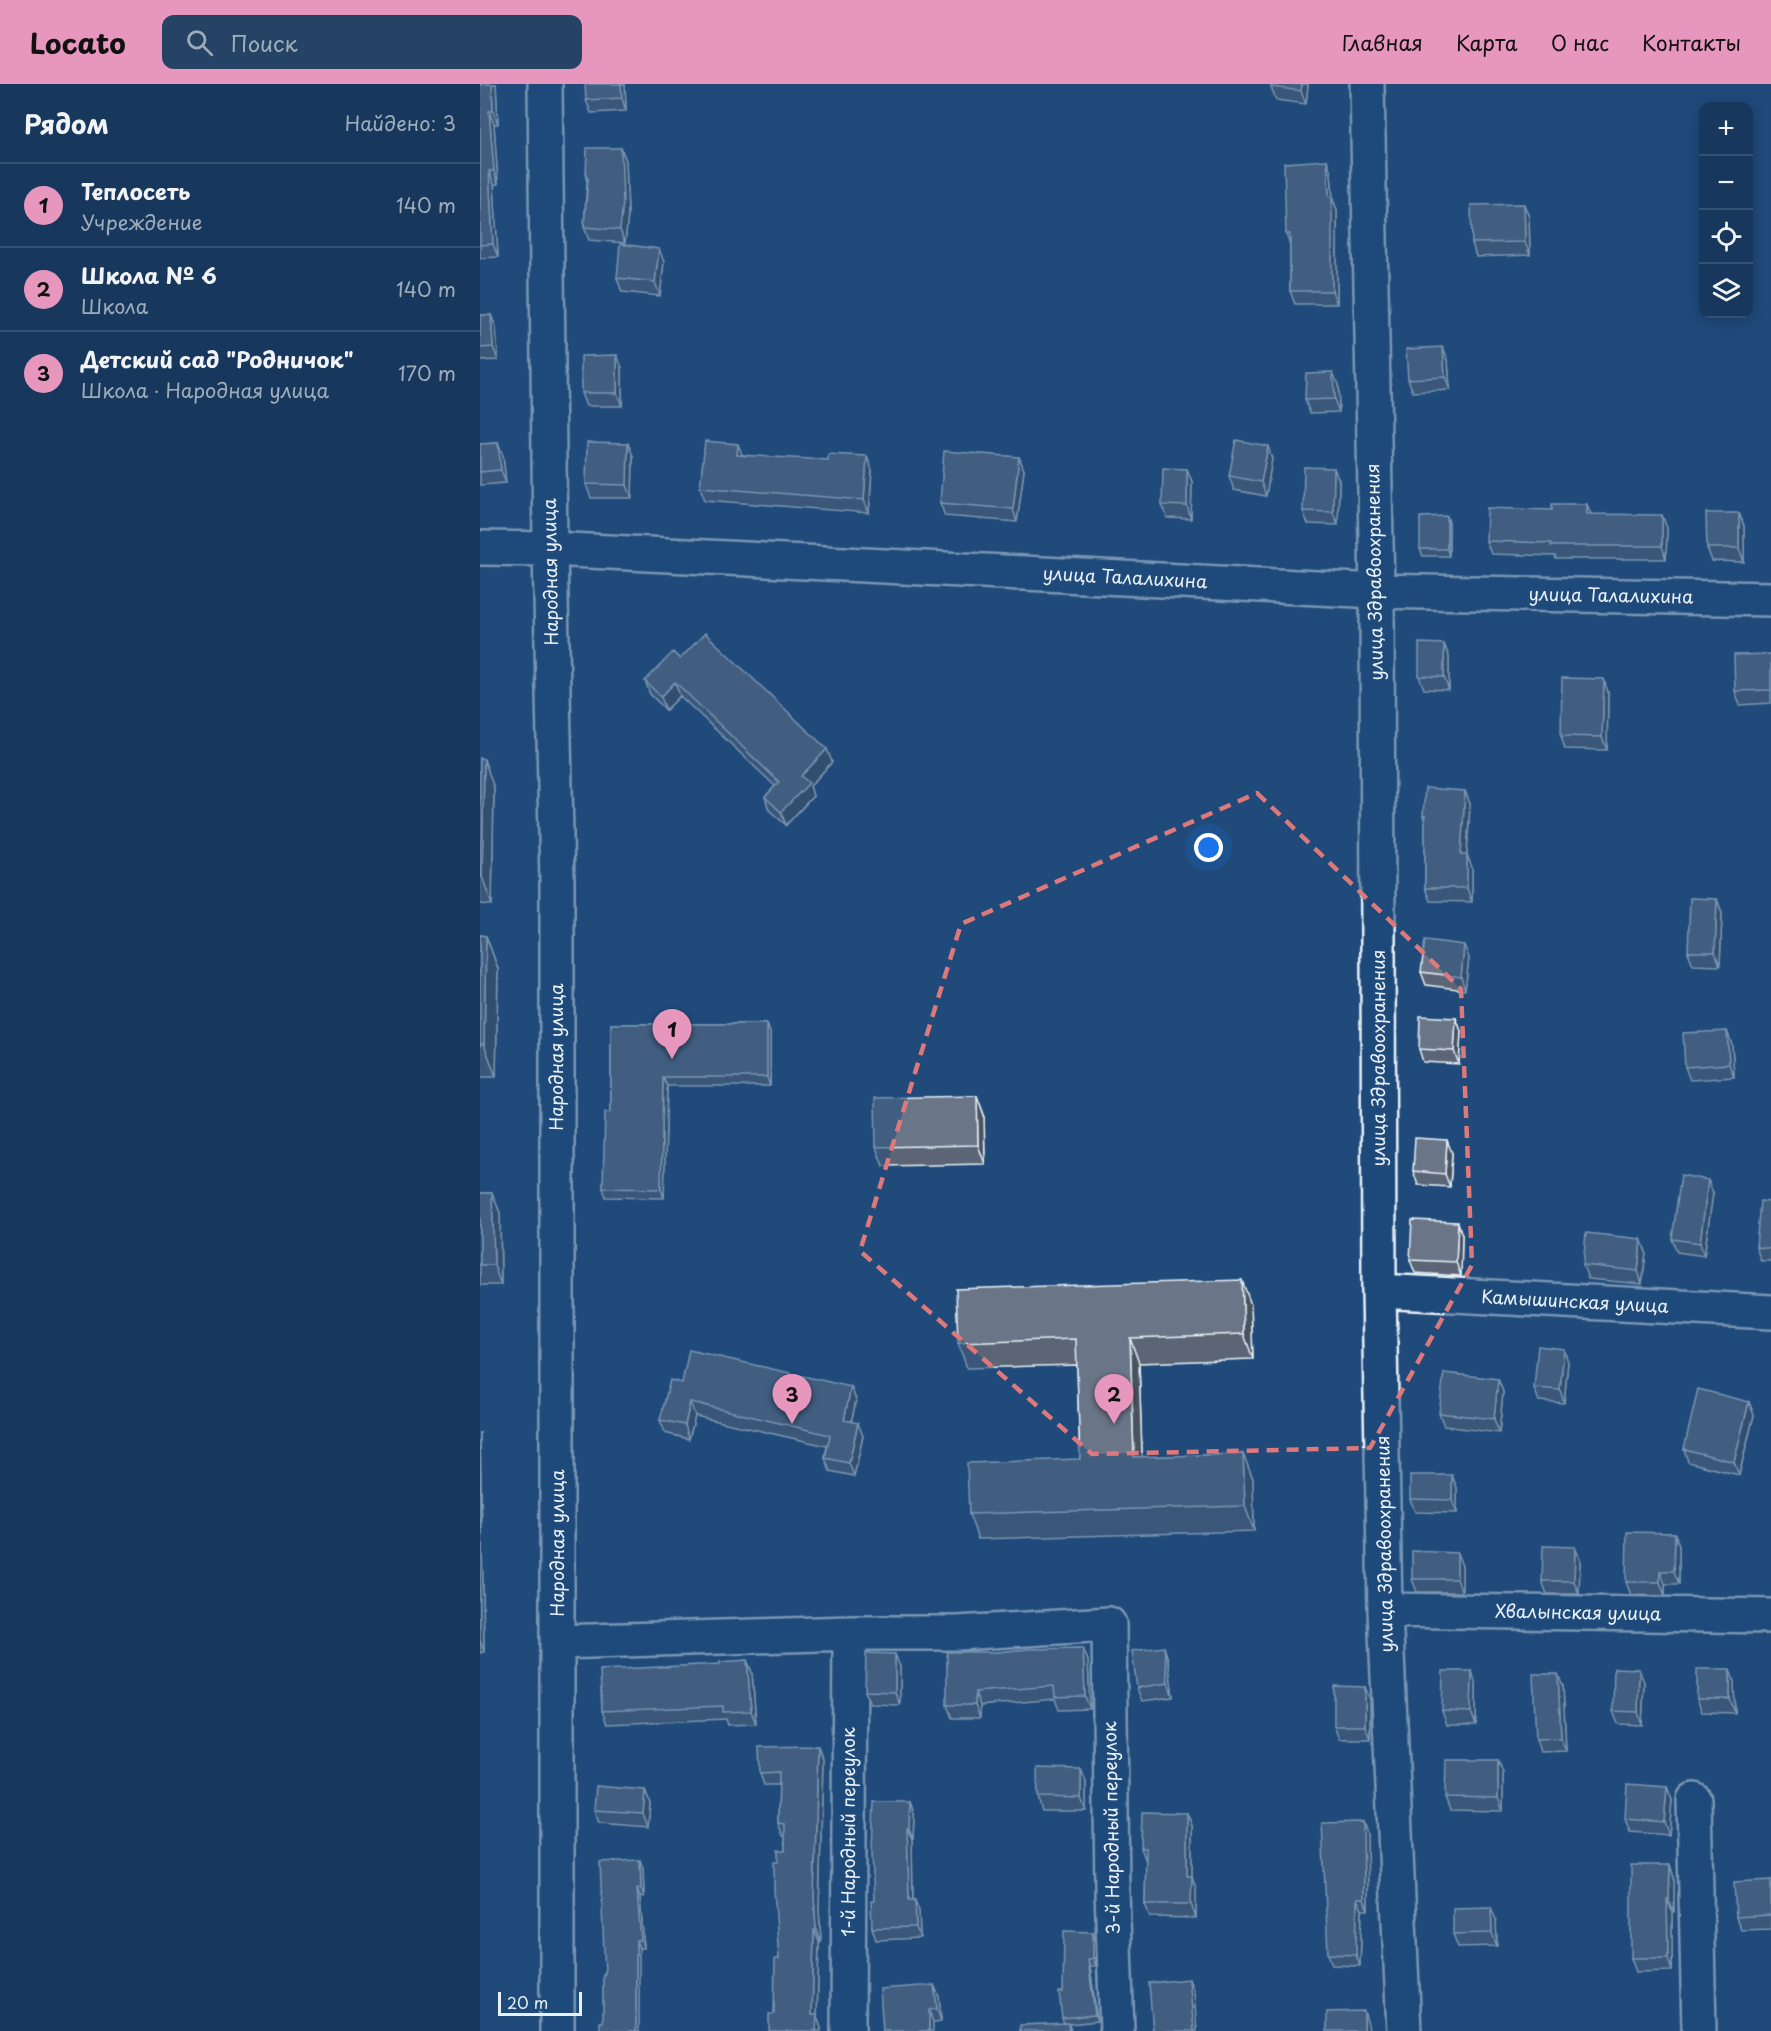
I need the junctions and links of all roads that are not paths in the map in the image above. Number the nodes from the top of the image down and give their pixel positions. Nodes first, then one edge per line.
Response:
1 (545, 84) edge
2 (1366, 84) edge
3 (480, 548) edge
4 (550, 549) junction
5 (1377, 591) junction
6 (1771, 599) edge
7 (1379, 1292) junction
8 (1771, 1312) edge
9 (1385, 1610) junction
10 (1771, 1616) edge
11 (850, 1633) junction
12 (558, 1642) junction
13 (1694, 1800) dead end
14 (557, 2031) edge
15 (848, 2031) edge
16 (1117, 2031) edge
17 (1404, 2031) edge
18 (1699, 2031) edge

1 - 4 street, Народная улица
2 - 5 street, улица Здравоохранения
3 - 4 street, улица Талалихина
4 - 5 street, улица Талалихина
4 - 12 street, Народная улица
5 - 6 street, улица Талалихина
5 - 7 street, улица Здравоохранения
7 - 8 street, Камышинская улица
7 - 9 street, улица Здравоохранения
9 - 10 street, Хвалынская улица
9 - 17 street, улица Здравоохранения
11 - 12 street
11 - 15 street, 1-й Народный переулок
11 - 16 street, 3-й Народный переулок
12 - 14 street, Народная улица
13 - 18 street

